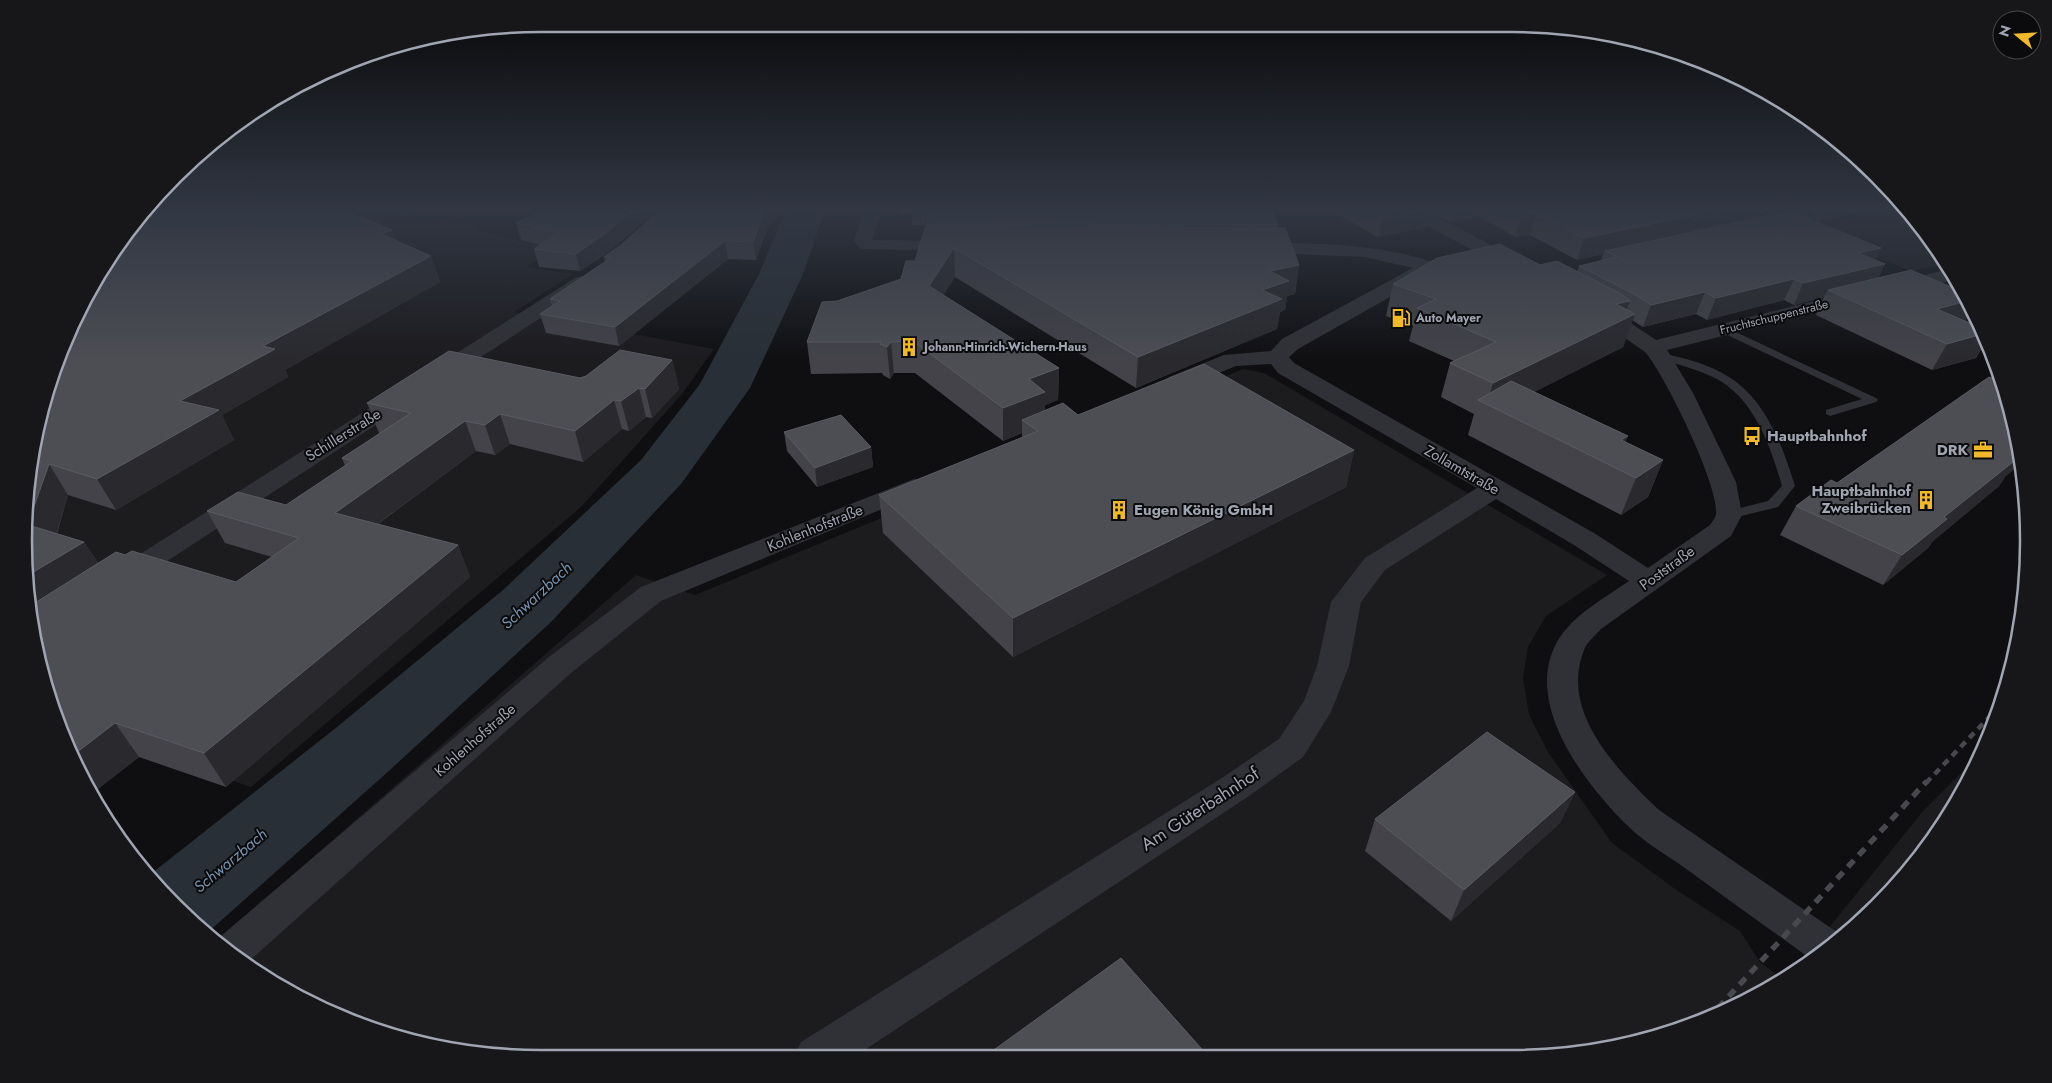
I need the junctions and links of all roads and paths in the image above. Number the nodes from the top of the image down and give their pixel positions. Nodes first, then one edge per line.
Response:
1 (1434, 261) edge
2 (1449, 261) edge
3 (1505, 261) edge
4 (1444, 262) junction
5 (601, 268) edge
6 (1944, 276) edge
7 (1535, 277) edge
8 (1582, 302) edge
9 (1725, 330) junction
10 (1657, 351) junction
11 (1277, 357) junction
12 (1158, 389) edge
13 (1830, 412) dead end
14 (937, 478) edge
15 (1494, 489) junction
16 (1729, 515) junction
17 (1649, 581) junction
18 (100, 592) edge
19 (1821, 944) edge
20 (236, 948) edge
21 (827, 1050) edge

1 - 4 street
2 - 4 street
3 - 7 street
4 - 11 street
5 - 18 street, Schillerstraße
6 - 9 street, Fruchtschuppenstraße
8 - 10 street
9 - 10 street, Fruchtschuppenstraße
9 - 13 lane
10 - 16 street
10 - 16 lane
11 - 12 street
11 - 15 street, Zollamtstraße
14 - 20 street, Kohlenhofstraße
15 - 17 street, Zollamtstraße
15 - 21 street, Am Güterbahnhof
16 - 17 street, Poststraße
17 - 19 street, Poststraße

